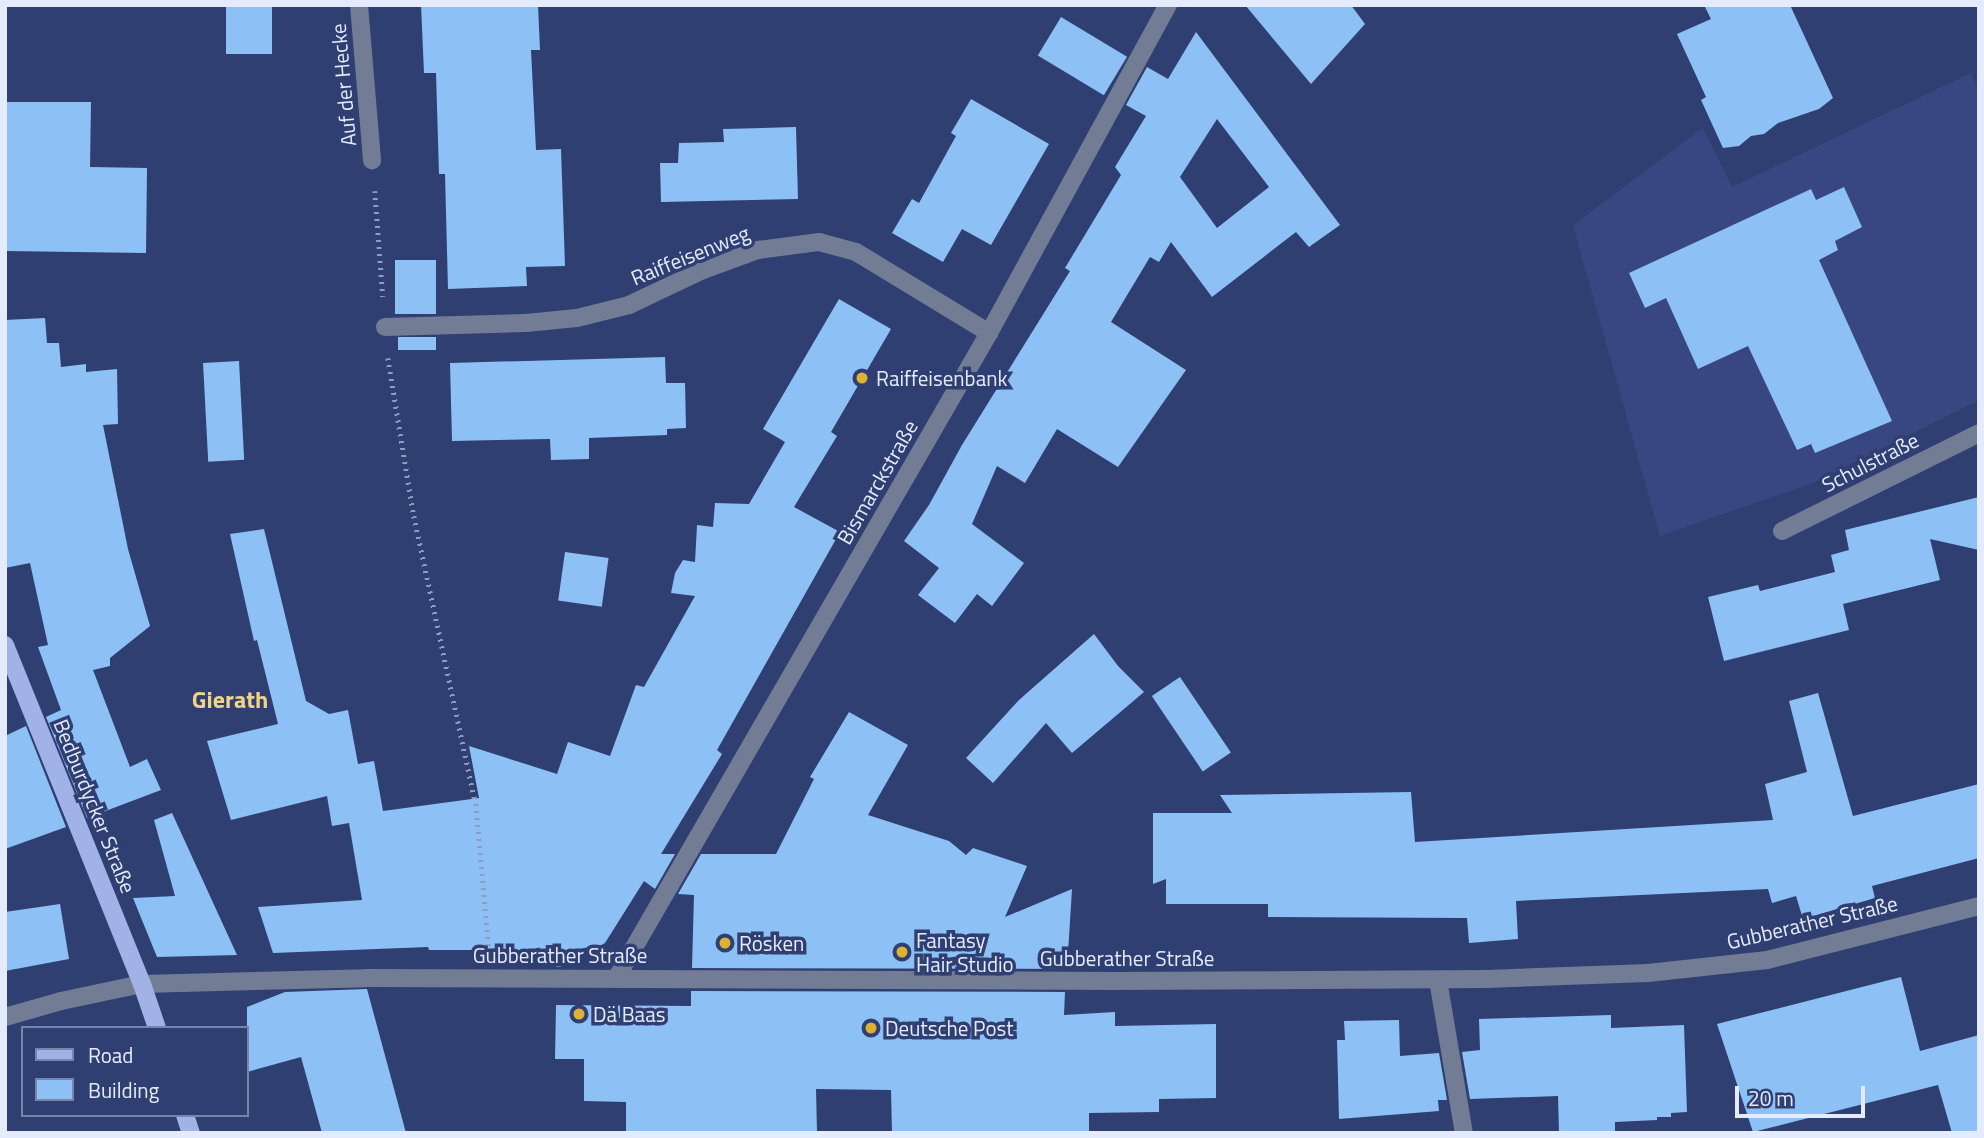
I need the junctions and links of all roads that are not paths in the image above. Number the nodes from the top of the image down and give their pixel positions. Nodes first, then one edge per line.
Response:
1 (359, 5) edge
2 (1168, 5) edge
3 (373, 160) road end
4 (385, 327) road end
5 (989, 333) junction
6 (1979, 433) edge
7 (1782, 531) dead end
8 (5, 645) edge
9 (1979, 906) edge
10 (617, 977) junction
11 (1438, 979) junction
12 (142, 984) junction
13 (5, 1017) edge
14 (156, 1026) edge
15 (1464, 1133) edge

1 - 3 street, Auf der Hecke
2 - 5 street, Bismarckstraße
4 - 5 street, Raiffeisenweg
5 - 10 street, Bismarckstraße
6 - 7 street, Schulstraße
8 - 12 main road, Bedburdycker Straße
9 - 11 street, Gubberather Straße
10 - 11 street, Gubberather Straße
10 - 12 street, Gubberather Straße
11 - 15 street
12 - 13 street, Gubberather Straße
12 - 14 main road, Bedburdycker Straße

